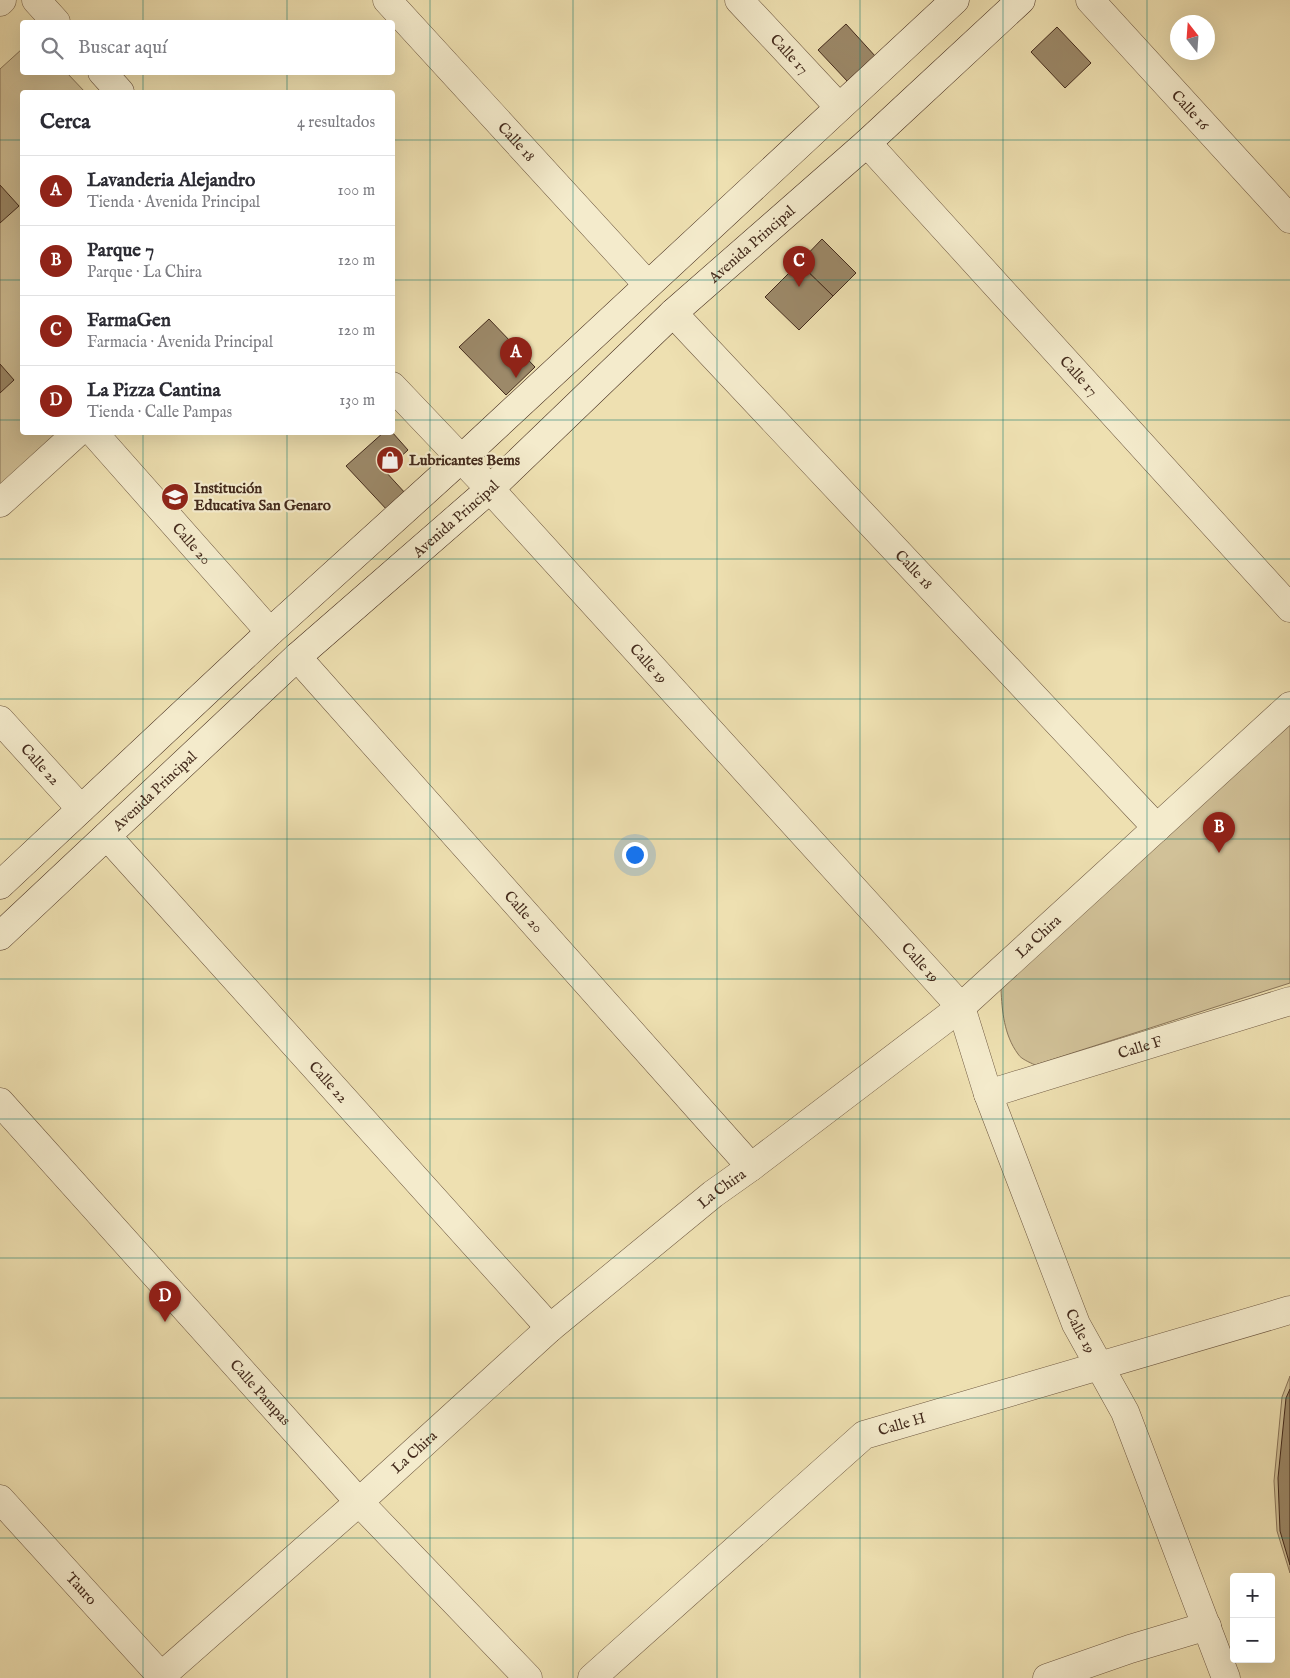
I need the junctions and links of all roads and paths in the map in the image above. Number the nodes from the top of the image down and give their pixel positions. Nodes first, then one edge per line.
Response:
1 (36, 0) edge
2 (387, 0) edge
3 (739, 0) edge
4 (955, 0) edge
5 (1022, 0) edge
6 (1090, 0) edge
7 (54, 20) edge
8 (105, 75) edge
9 (118, 90) edge
10 (839, 108) junction
11 (867, 143) junction
12 (1290, 220) edge
13 (647, 284) junction
14 (672, 312) junction
15 (395, 389) edge
16 (75, 435) edge
17 (97, 435) edge
18 (462, 458) junction
19 (490, 489) junction
20 (0, 503) edge
21 (1290, 608) edge
22 (270, 632) junction
23 (297, 657) junction
24 (1290, 706) edge
25 (0, 720) edge
26 (81, 809) junction
27 (1156, 828) junction
28 (107, 836) junction
29 (0, 885) edge
30 (0, 936) edge
31 (1290, 1000) edge
32 (961, 1007) junction
33 (988, 1094) junction
34 (0, 1102) edge
35 (751, 1167) junction
36 (1290, 1310) edge
37 (550, 1328) junction
38 (1099, 1367) junction
39 (0, 1499) edge
40 (358, 1502) junction
41 (1207, 1626) junction
42 (161, 1677) edge
43 (528, 1678) edge
44 (592, 1678) edge
45 (1047, 1678) edge
46 (1226, 1678) edge

1 - 7 street
2 - 13 street, Calle 18
3 - 10 street, Calle 17
4 - 10 street
5 - 11 street, Avenida Principal
6 - 12 street, Calle 16
8 - 9 street
10 - 13 street
11 - 14 street, Avenida Principal
11 - 21 street, Calle 17
13 - 18 street
14 - 19 street, Avenida Principal
14 - 27 street, Calle 18
15 - 18 street, Calle 19
16 - 20 street
17 - 22 street, Calle 20
18 - 19 street, Calle 19
18 - 22 street
19 - 23 street, Avenida Principal
19 - 32 street, Calle 19
22 - 26 street
23 - 28 street, Avenida Principal
23 - 35 street, Calle 20
24 - 27 street, La Chira
25 - 26 street, Calle 22
26 - 29 street
27 - 32 street, La Chira
28 - 30 street, Avenida Principal
28 - 37 street, Calle 22
31 - 33 street, Calle F
32 - 33 street, Calle 19
32 - 35 street, La Chira
33 - 38 street, Calle 19
34 - 40 street, Calle Pampas
35 - 37 street, La Chira
36 - 38 street, Calle H
37 - 40 street, La Chira
38 - 41 street, Calle 19
38 - 44 street, Calle H
39 - 42 street, Tauro
40 - 42 street, La Chira
40 - 43 street, Calle Pampas
41 - 45 street
41 - 46 street, Calle 19

